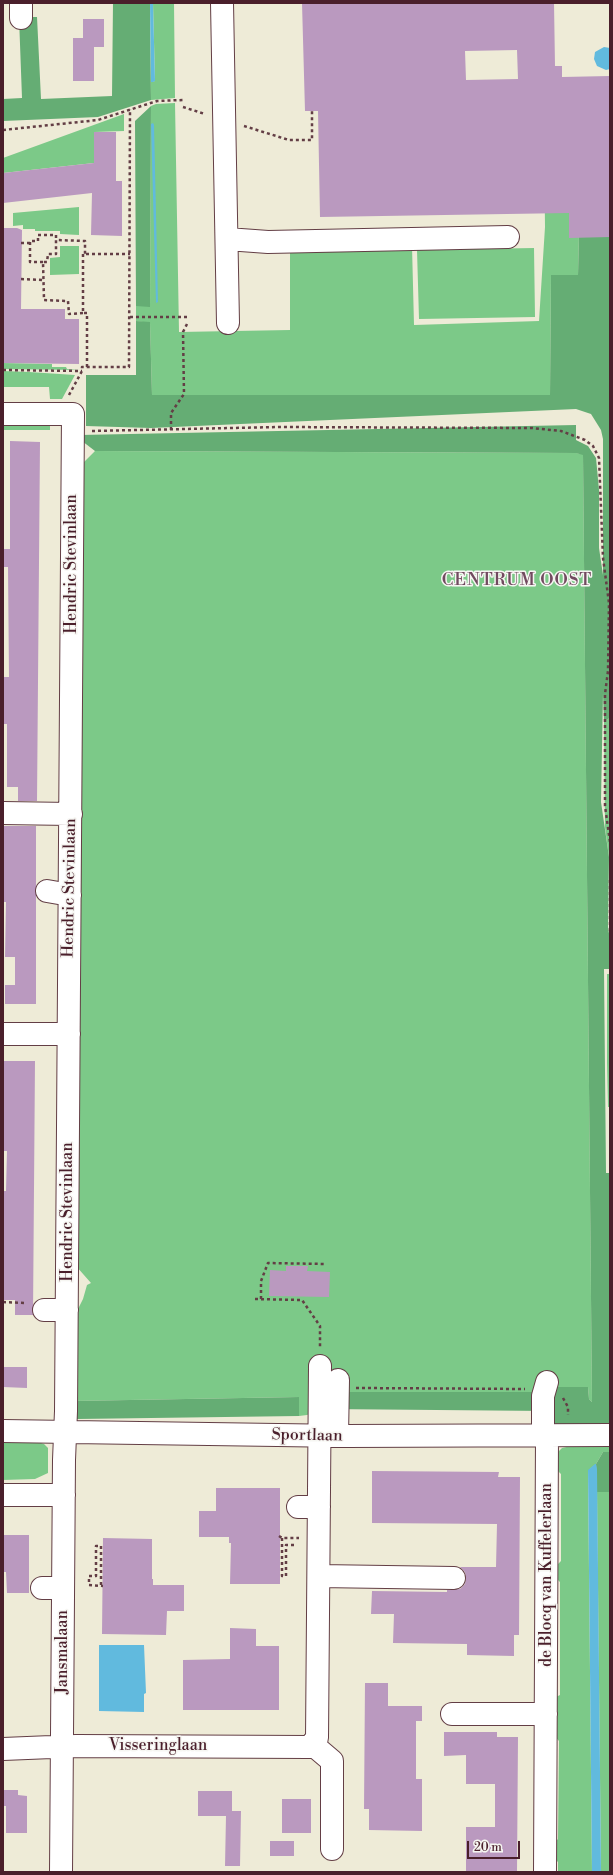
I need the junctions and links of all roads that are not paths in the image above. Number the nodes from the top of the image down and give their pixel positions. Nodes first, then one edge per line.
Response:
1 (222, 3) edge
2 (508, 237) dead end
3 (227, 239) junction
4 (228, 323) dead end
5 (3, 414) edge
6 (3, 814) edge
7 (71, 814) junction
8 (3, 1034) edge
9 (69, 1034) junction
10 (38, 1306) road end
11 (67, 1310) junction
12 (320, 1366) road end
13 (344, 1384) road end
14 (546, 1385) road end
15 (3, 1431) edge
16 (66, 1433) junction
17 (557, 1434) junction
18 (329, 1436) junction
19 (610, 1436) edge
20 (3, 1495) edge
21 (64, 1495) junction
22 (319, 1576) junction
23 (454, 1578) dead end
24 (452, 1714) dead end
25 (546, 1714) junction
26 (312, 1744) junction
27 (62, 1747) junction
28 (3, 1749) edge
29 (332, 1848) dead end
30 (61, 1872) edge
31 (545, 1872) edge

1 - 3 street
2 - 3 street
3 - 4 street
5 - 7 street, Hendric Stevinlaan
6 - 7 street
7 - 9 street, Hendric Stevinlaan
8 - 9 street
9 - 11 street, Hendric Stevinlaan
10 - 11 street
11 - 16 street, Hendric Stevinlaan
12 - 18 street
13 - 18 street
14 - 17 street, de Blocq van Kuffelerlaan
15 - 16 street, Sportlaan
16 - 18 street, Sportlaan
16 - 21 street, Jansmalaan
17 - 18 street, Sportlaan
17 - 19 street, Sportlaan
17 - 25 street, de Blocq van Kuffelerlaan
18 - 22 street
20 - 21 street
21 - 27 street, Jansmalaan
22 - 23 street
22 - 26 street
24 - 25 street
25 - 31 street, de Blocq van Kuffelerlaan
26 - 27 street, Visseringlaan
26 - 29 street
27 - 28 street, Visseringlaan
27 - 30 street, Jansmalaan

